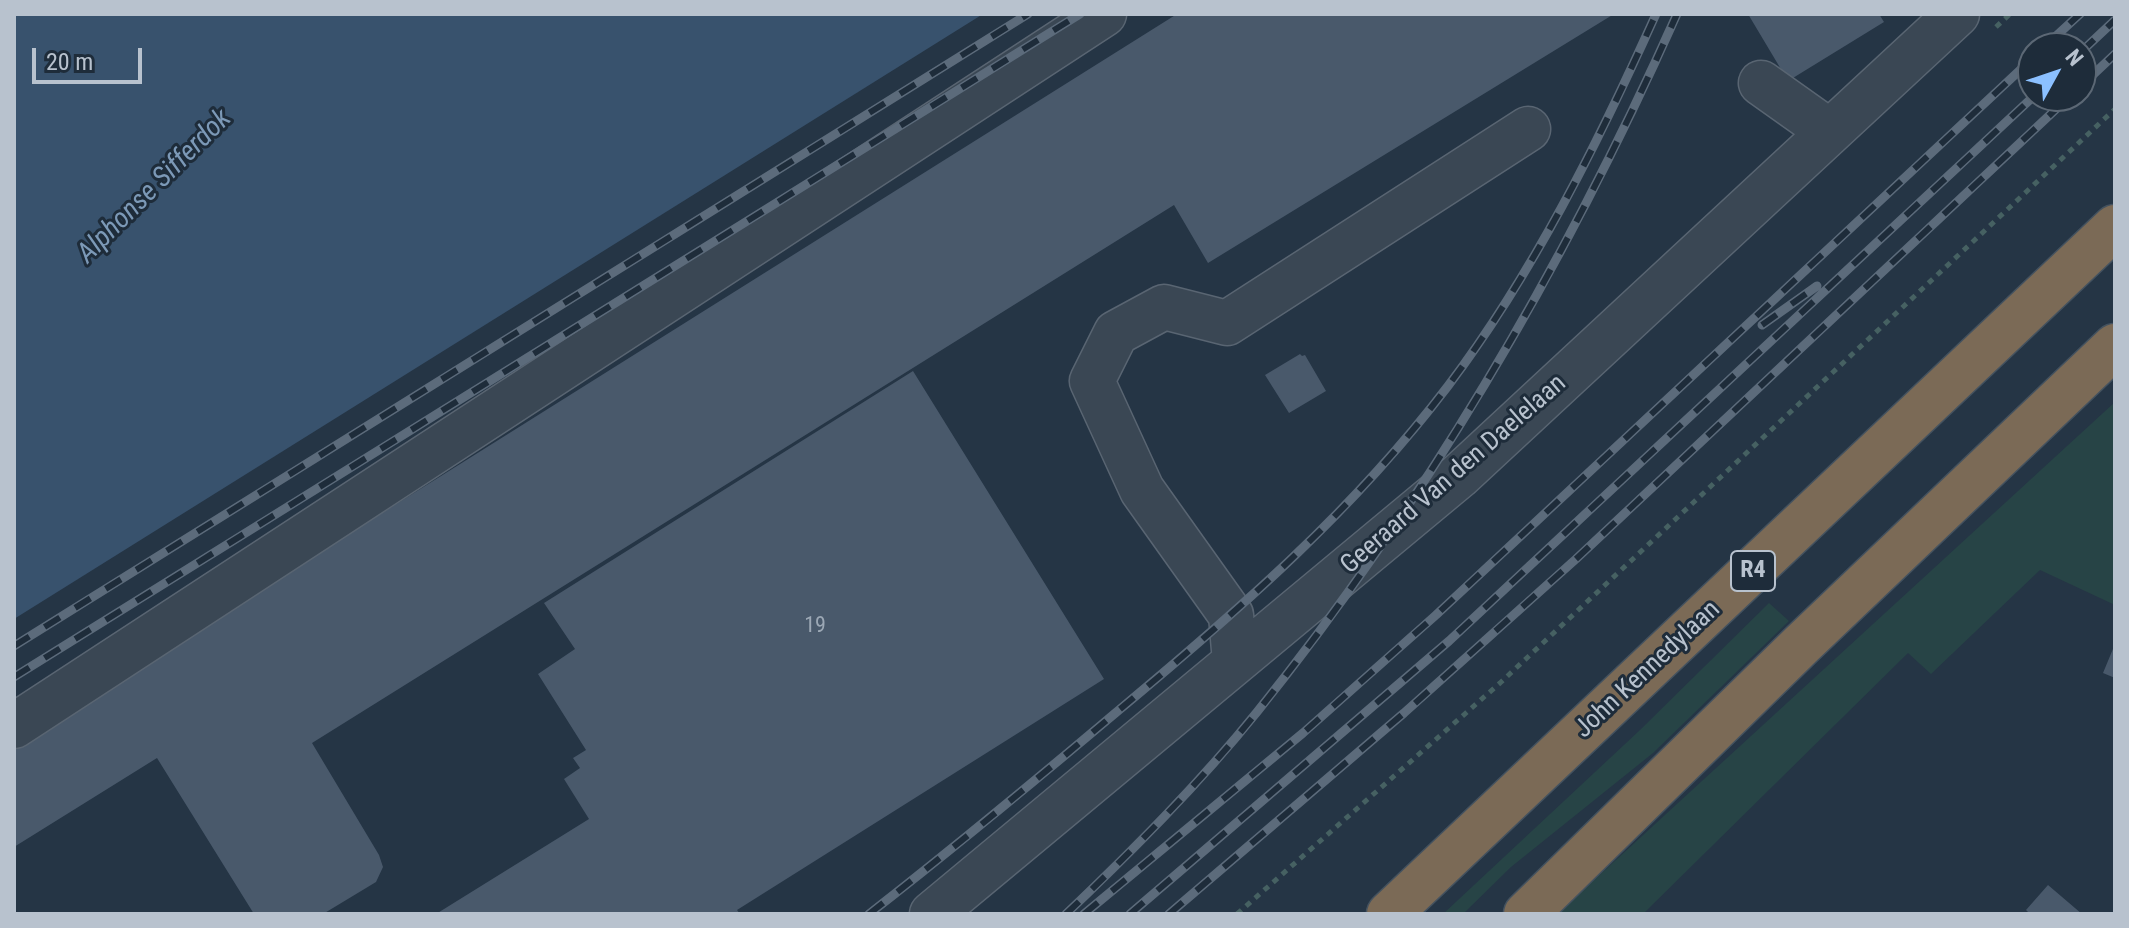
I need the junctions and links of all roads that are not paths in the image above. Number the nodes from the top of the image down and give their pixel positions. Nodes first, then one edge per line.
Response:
1 (1104, 14) edge
2 (1957, 14) edge
3 (1761, 83) dead end
4 (1528, 129) dead end
5 (1830, 132) junction
6 (2115, 227) edge
7 (2115, 346) edge
8 (1235, 662) junction
9 (14, 726) edge
10 (932, 914) edge
11 (1389, 914) edge
12 (1526, 914) edge

1 - 9 street
2 - 5 street, Geeraard Van den Daelelaan
3 - 5 street
4 - 8 street
5 - 8 street, Geeraard Van den Daelelaan
6 - 11 highway, John Kennedylaan / R4
7 - 12 highway
8 - 10 street, Geeraard Van den Daelelaan

